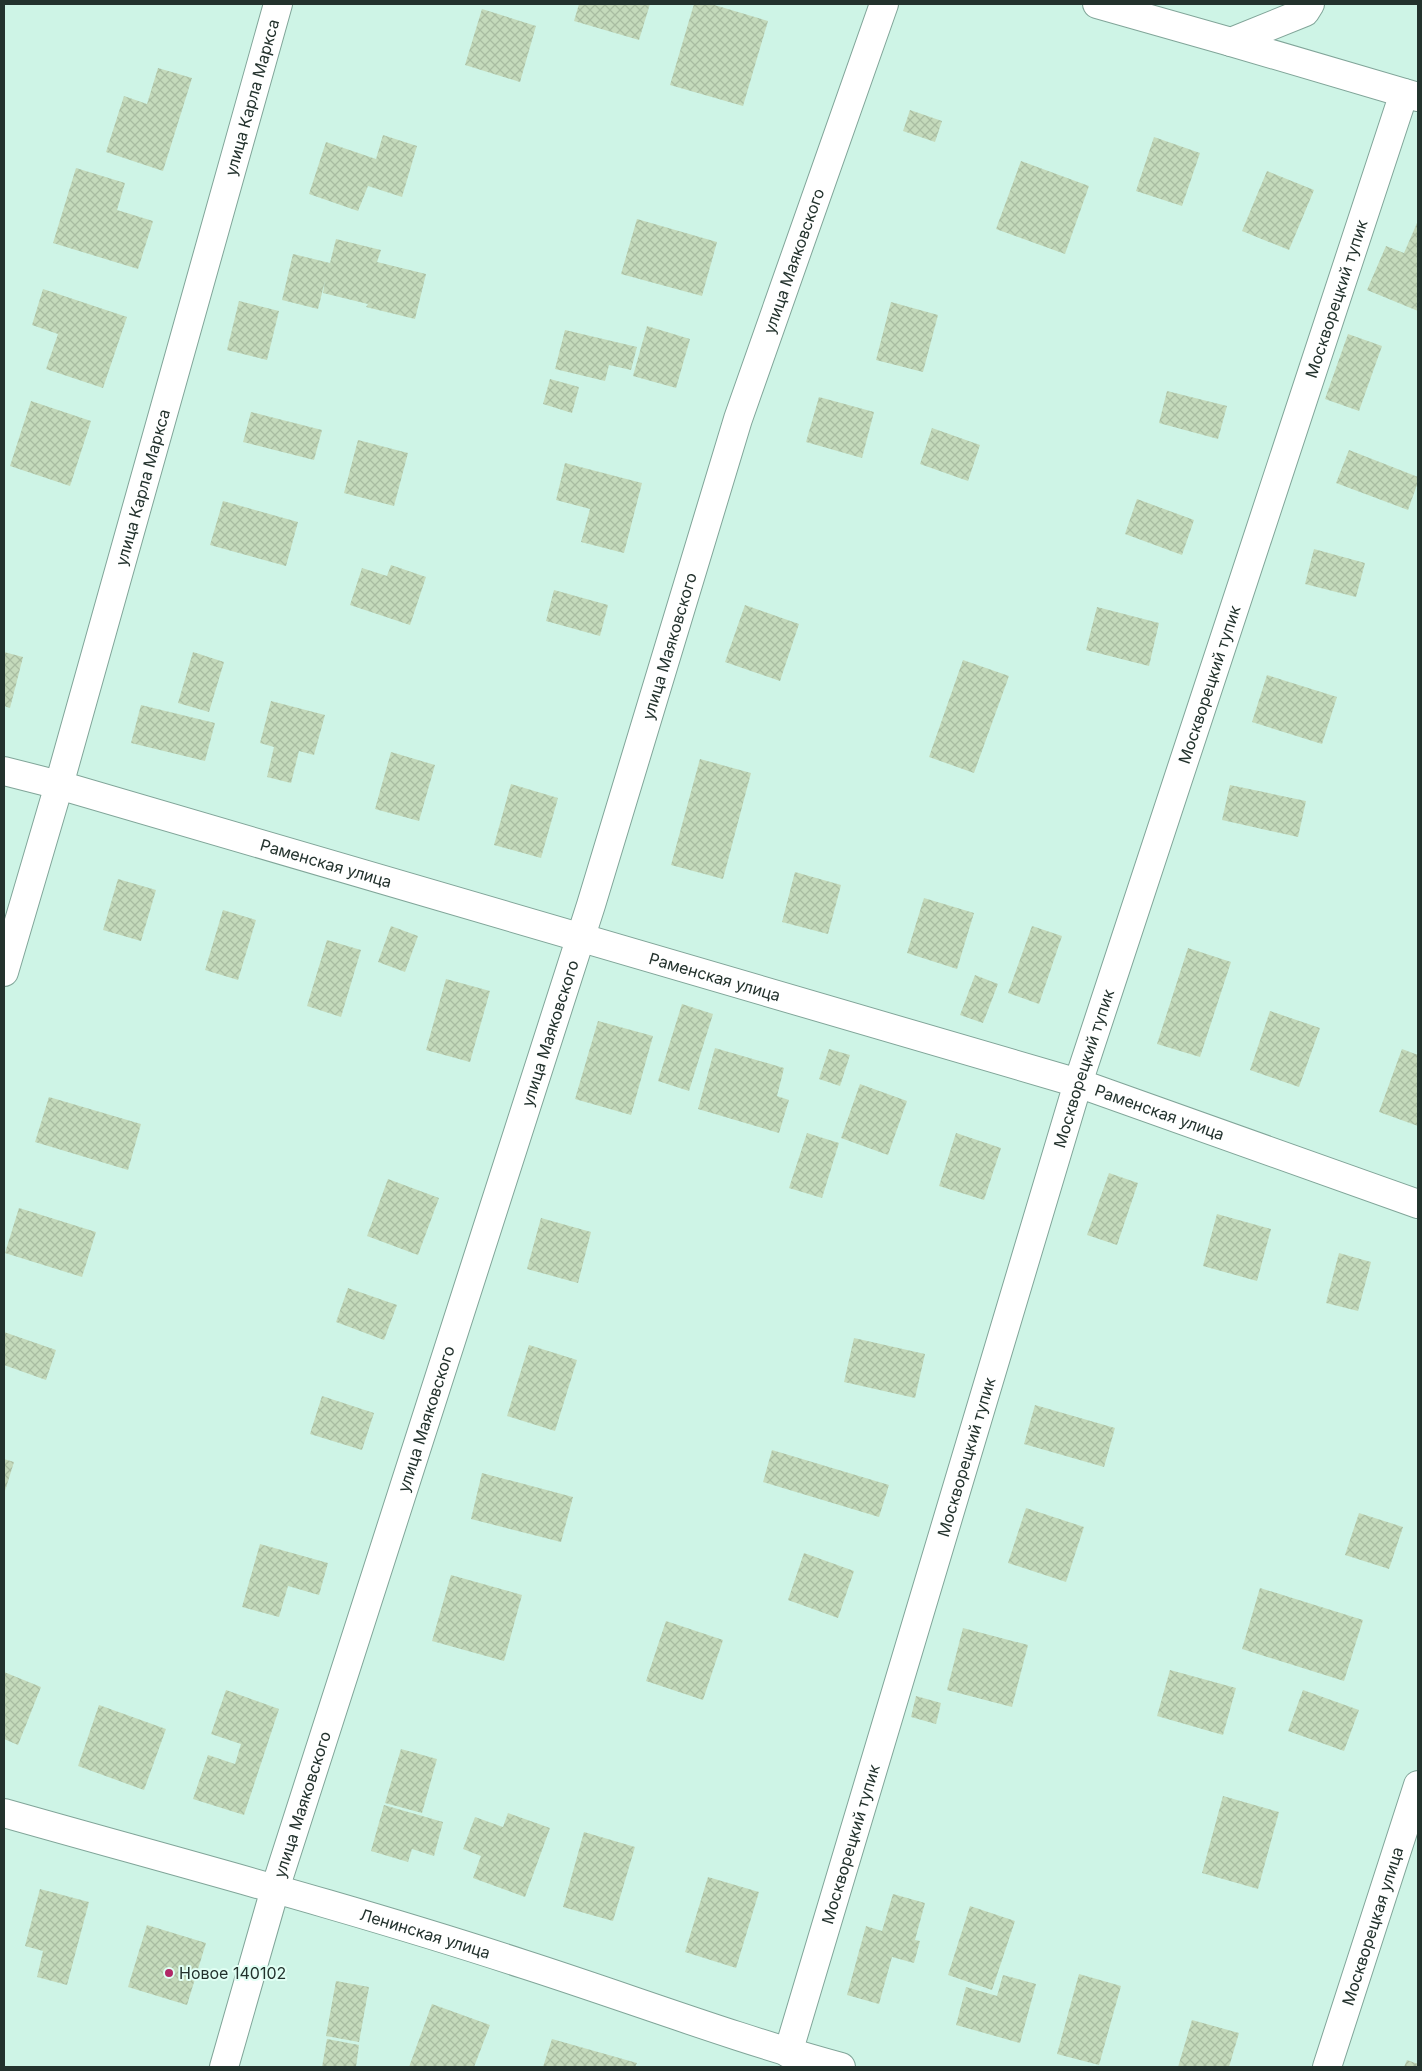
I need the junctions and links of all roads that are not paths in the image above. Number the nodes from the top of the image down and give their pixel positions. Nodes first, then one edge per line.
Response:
1 (278, 4) edge
2 (884, 4) edge
3 (1097, 4) edge
4 (1310, 4) edge
5 (1231, 42) junction
6 (1411, 95) edge
7 (4, 771) edge
8 (59, 785) junction
9 (579, 937) junction
10 (4, 972) edge
11 (1078, 1083) junction
12 (1418, 1204) edge
13 (1418, 1786) edge
14 (4, 1814) edge
15 (275, 1889) junction
16 (788, 2053) junction
17 (224, 2067) edge
18 (841, 2067) edge
19 (1327, 2067) edge

1 - 8 street, улица Карла Маркса
2 - 9 street, улица Маяковского
3 - 5 street
4 - 5 street
5 - 6 street
6 - 11 street, Москворецкий тупик
7 - 8 street, Раменская улица
8 - 9 street, Раменская улица
8 - 10 street, улица Карла Маркса
9 - 11 street, Раменская улица
9 - 15 street, улица Маяковского
11 - 12 street, Раменская улица
11 - 16 street, Москворецкий тупик
13 - 19 street, Москворецкая улица
14 - 15 street, Ленинская улица
15 - 16 street, Ленинская улица
15 - 17 street, улица Маяковского
16 - 18 street, Ленинская улица

